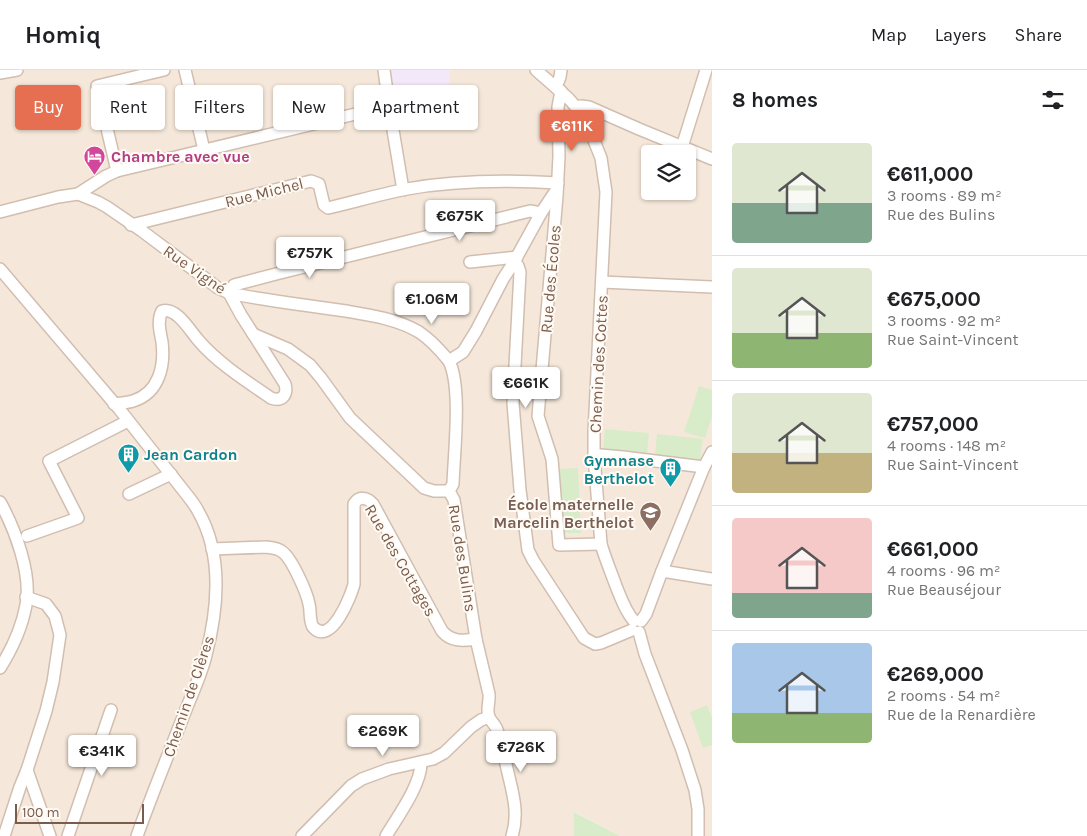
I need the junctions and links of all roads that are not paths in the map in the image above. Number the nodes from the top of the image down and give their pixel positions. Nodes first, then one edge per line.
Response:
1 (17, 70) edge
2 (164, 70) edge
3 (185, 70) edge
4 (384, 70) edge
5 (536, 70) edge
6 (561, 70) edge
7 (706, 70) edge
8 (0, 73) edge
9 (123, 75) edge
10 (386, 85) edge
11 (559, 89) junction
12 (576, 107) junction
13 (354, 114) edge
14 (393, 130) edge
15 (677, 145) edge
16 (683, 145) edge
17 (204, 150) junction
18 (696, 153) edge
19 (712, 159) edge
20 (117, 171) junction
21 (557, 186) junction
22 (403, 190) junction
23 (78, 194) junction
24 (556, 208) junction
25 (0, 212) edge
26 (541, 213) junction
27 (131, 224) junction
28 (516, 260) junction
29 (470, 262) dead end
30 (0, 268) edge
31 (602, 282) junction
32 (712, 287) edge
33 (229, 294) junction
34 (253, 334) junction
35 (449, 361) junction
36 (114, 404) junction
37 (128, 421) junction
38 (712, 452) edge
39 (594, 456) junction
40 (704, 466) junction
41 (171, 474) junction
42 (450, 491) junction
43 (130, 494) dead end
44 (0, 502) edge
45 (27, 536) dead end
46 (601, 544) junction
47 (212, 549) junction
48 (662, 571) junction
49 (712, 579) edge
50 (26, 597) junction
51 (637, 626) junction
52 (476, 639) junction
53 (0, 668) edge
54 (111, 710) dead end
55 (489, 717) junction
56 (421, 763) junction
57 (27, 770) junction
58 (4, 836) edge
59 (50, 836) edge
60 (68, 836) edge
61 (137, 836) edge
62 (302, 836) edge
63 (386, 836) edge
64 (512, 836) edge
65 (698, 836) edge

1 - 8 street
2 - 9 street
3 - 17 street
4 - 10 street
5 - 11 street, Chemin des Cottes
6 - 11 street
7 - 16 street
9 - 20 street
11 - 12 street, Chemin des Cottes
11 - 21 street
12 - 15 street
12 - 31 street, Chemin des Cottes
13 - 17 street
14 - 22 street
17 - 20 street
18 - 19 street
20 - 23 street
21 - 22 street, Rue Michel
21 - 24 street
21 - 26 street
22 - 27 street, Rue Michel
23 - 25 street
23 - 27 street, Rue Vigné
24 - 26 street
24 - 46 street, Rue des Écoles
26 - 28 street
26 - 33 street
27 - 33 street, Rue Vigné
28 - 29 street
28 - 35 street
28 - 51 street
30 - 36 street, Chemin de Clères
31 - 32 street
31 - 39 street, Chemin des Cottes
33 - 34 street
33 - 35 street, Rue Vigné
34 - 36 street
34 - 42 street
35 - 42 street, Rue des Bulins
36 - 37 street, Chemin de Clères
37 - 41 street, Chemin de Clères
37 - 45 street
38 - 40 street
39 - 40 street
39 - 46 street, Chemin des Cottes
40 - 48 street
41 - 43 street
41 - 47 street, Chemin de Clères
42 - 52 street, Rue des Bulins
44 - 50 street
46 - 51 street, Chemin des Cottes
47 - 52 street, Rue des Cottages
47 - 61 street, Chemin de Clères
48 - 49 street
48 - 51 street
50 - 53 street
50 - 57 street
51 - 65 street, Chemin des Cottes
52 - 55 street, Rue des Bulins
54 - 60 street
55 - 56 street
55 - 64 street, Rue des Bulins
56 - 62 street
56 - 63 street
57 - 58 street
57 - 59 street

